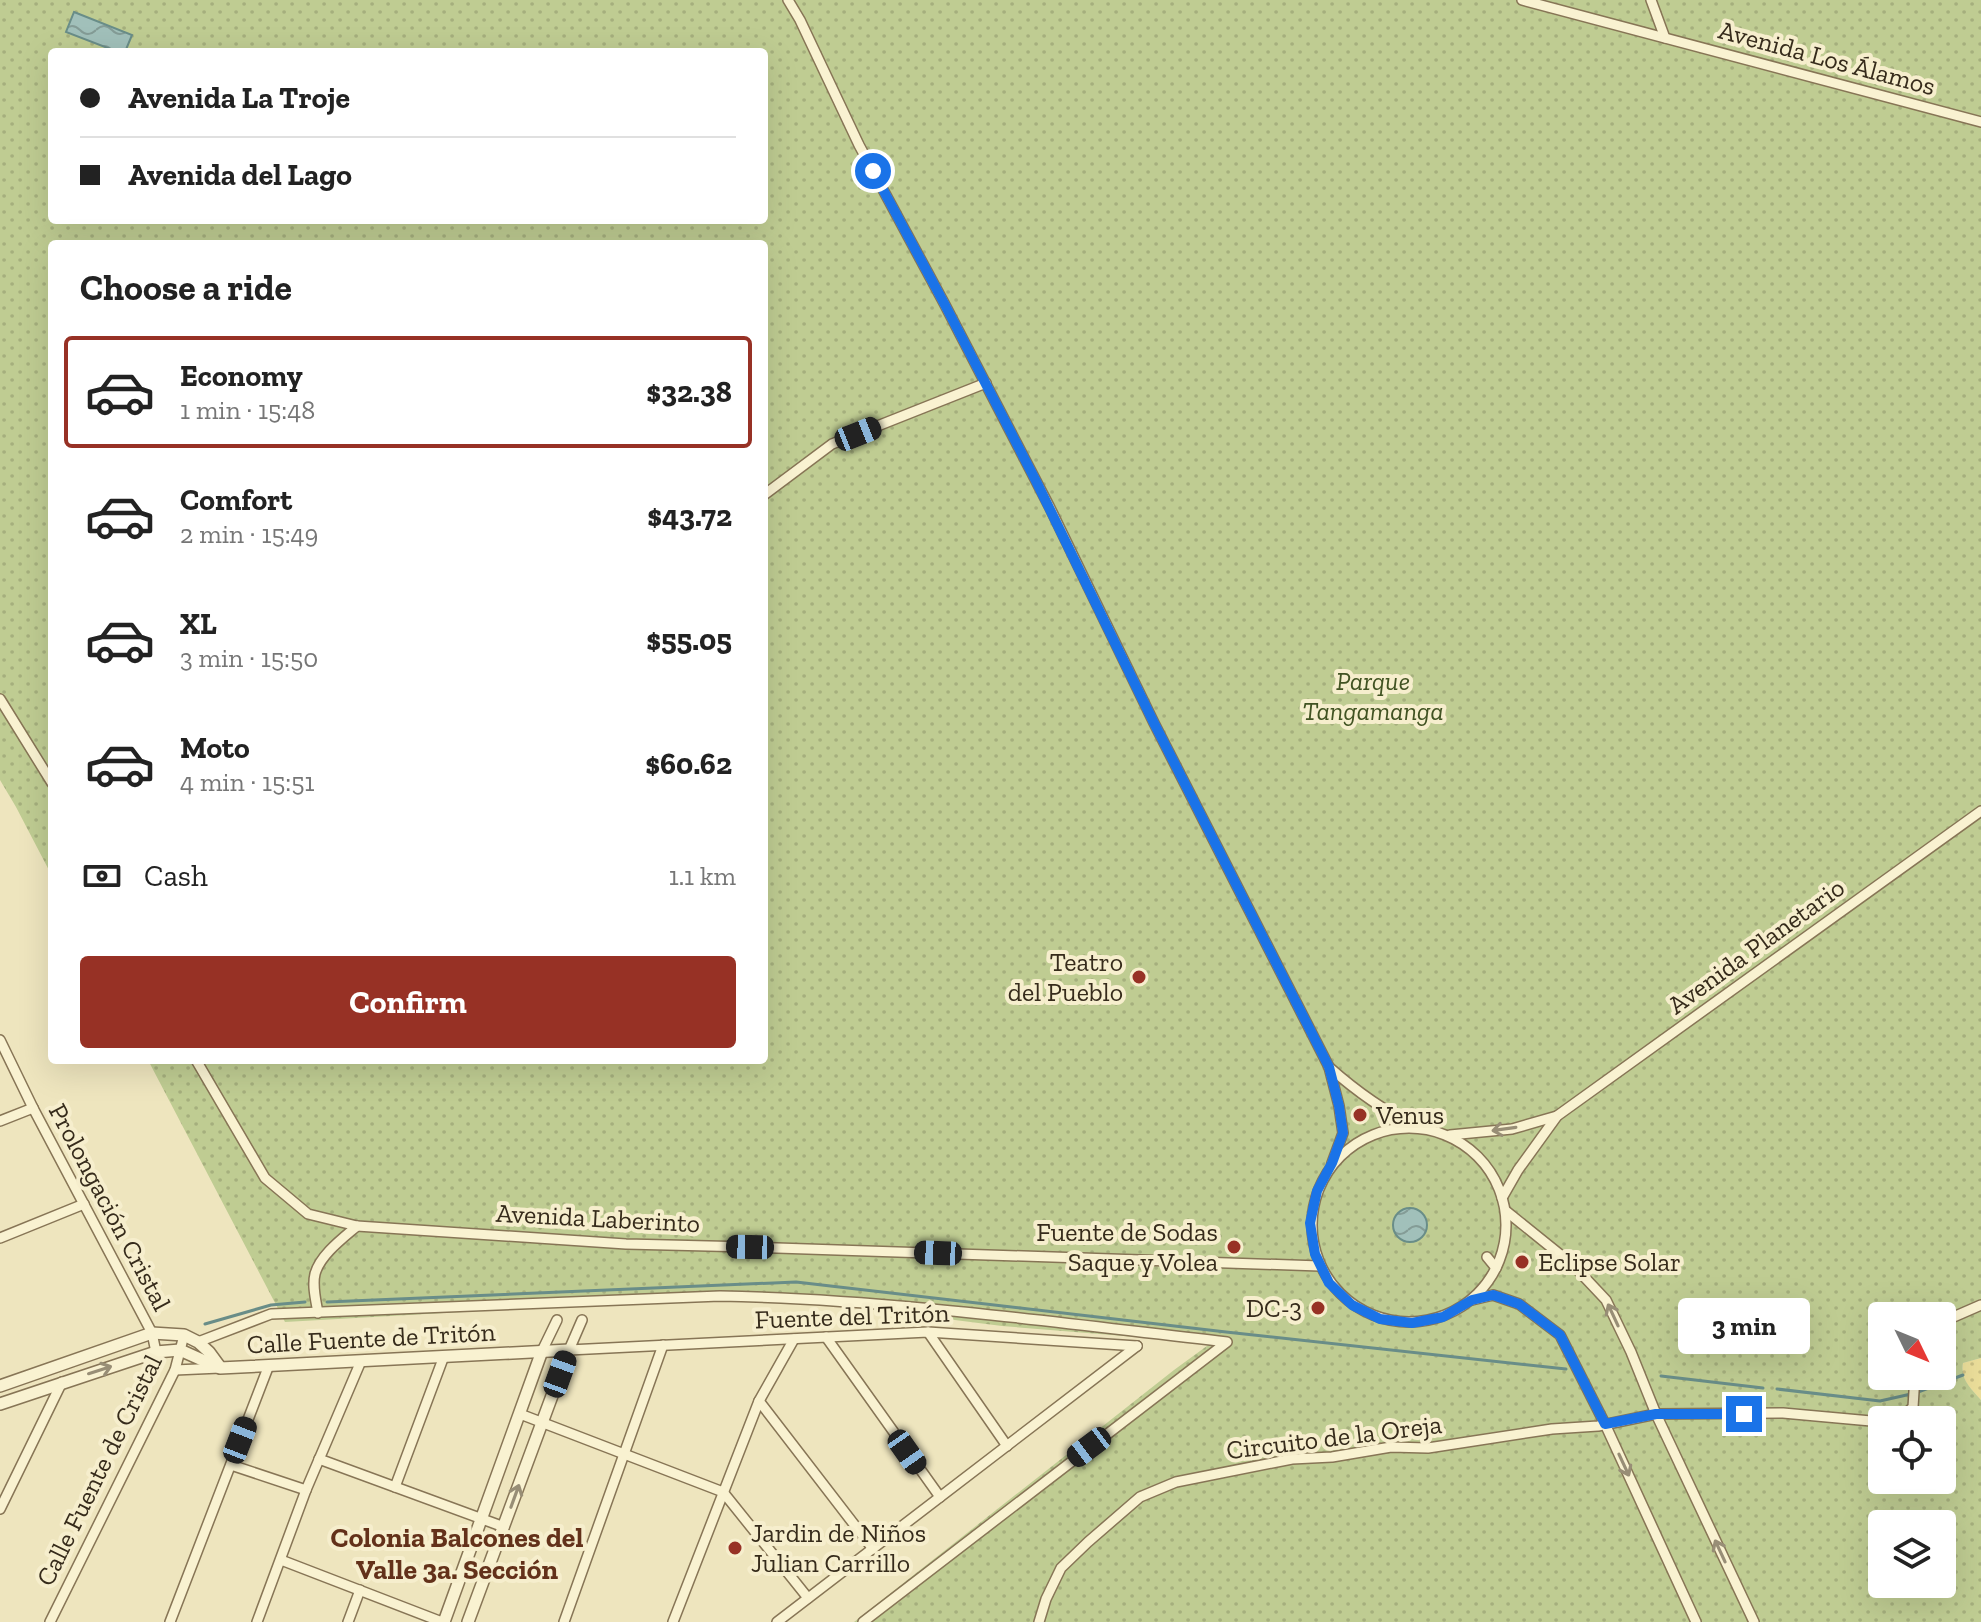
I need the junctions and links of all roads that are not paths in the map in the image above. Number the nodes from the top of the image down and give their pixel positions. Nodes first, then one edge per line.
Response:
1 (788, 0) edge
2 (1522, 0) edge
3 (1651, 0) edge
4 (1665, 38) junction
5 (1981, 122) edge
6 (986, 383) junction
7 (768, 492) edge
8 (0, 699) edge
9 (48, 777) edge
10 (1981, 811) edge
11 (0, 1040) edge
12 (198, 1064) edge
13 (1329, 1067) junction
14 (33, 1108) junction
15 (1557, 1116) junction
16 (0, 1121) edge
17 (1418, 1127) junction
18 (1449, 1135) junction
19 (1332, 1163) junction
20 (1502, 1198) junction
21 (84, 1204) junction
22 (1506, 1211) junction
23 (357, 1226) junction
24 (0, 1238) edge
25 (1487, 1257) dead end
26 (1320, 1266) junction
27 (1496, 1268) junction
28 (1472, 1300) junction
29 (1981, 1305) edge
30 (318, 1313) junction
31 (1956, 1316) edge
32 (557, 1320) dead end
33 (582, 1320) dead end
34 (928, 1332) junction
35 (152, 1333) junction
36 (184, 1335) junction
37 (826, 1337) junction
38 (794, 1339) junction
39 (198, 1342) junction
40 (663, 1345) junction
41 (180, 1350) junction
42 (569, 1350) junction
43 (542, 1351) junction
44 (156, 1352) junction
45 (444, 1356) junction
46 (361, 1361) junction
47 (269, 1365) junction
48 (220, 1368) junction
49 (175, 1370) junction
50 (62, 1382) junction
51 (0, 1386) edge
52 (759, 1401) junction
53 (0, 1404) edge
54 (520, 1414) junction
55 (1656, 1414) junction
56 (1868, 1421) edge
57 (542, 1422) junction
58 (1605, 1424) junction
59 (1007, 1446) junction
60 (625, 1453) junction
61 (319, 1459) junction
62 (231, 1465) junction
63 (395, 1487) junction
64 (306, 1490) junction
65 (723, 1492) junction
66 (940, 1497) junction
67 (0, 1509) edge
68 (481, 1518) junction
69 (504, 1527) junction
70 (873, 1549) junction
71 (281, 1560) junction
72 (360, 1590) junction
73 (808, 1598) junction
74 (50, 1622) edge
75 (170, 1622) edge
76 (257, 1622) edge
77 (348, 1622) edge
78 (443, 1622) edge
79 (468, 1622) edge
80 (564, 1622) edge
81 (673, 1622) edge
82 (777, 1622) edge
83 (863, 1622) edge
84 (1039, 1622) edge
85 (1696, 1622) edge
86 (1754, 1622) edge

1 - 6 street
2 - 4 street, Avenida Los Álamos
3 - 4 street
4 - 5 street, Avenida Los Álamos
6 - 7 street
6 - 13 street
8 - 9 street
10 - 15 street, Avenida Planetario
11 - 14 street, Prolongación Cristal
12 - 23 street, Avenida Laberinto
13 - 17 street
13 - 19 street
14 - 16 street
14 - 21 street, Prolongación Cristal
15 -> 18 street, Avenida Planetario
15 - 20 street, Avenida Planetario
17 - 18 street
17 - 19 street
18 - 20 street
19 - 26 street
20 - 22 street
21 - 24 street
21 - 35 street, Prolongación Cristal
22 - 27 street
55 -> 22 street
23 - 26 street, Avenida Laberinto
23 - 30 street
25 - 27 street
26 - 28 street
27 - 28 street
28 - 58 street
29 - 31 street
30 - 39 street
30 - 83 street
32 - 43 street
33 - 42 street
34 - 37 street, Fuente del Tritón
34 - 59 street
34 - 59 street, Fuente del Tritón
35 - 36 street
35 - 44 street, Prolongación Cristal
35 - 51 street
36 - 39 street
36 - 41 street, Calle Fuente de Cristal
37 - 38 street, Fuente del Tritón
37 - 66 street
38 - 40 street, Fuente del Tritón
38 - 52 street
39 - 48 street
40 - 42 street, Fuente del Tritón
40 - 60 street
41 - 44 street
41 - 48 street
41 - 49 street, Calle Fuente de Cristal
42 - 43 street, Calle Fuente de Tritón
42 - 57 street
43 - 45 street, Calle Fuente de Tritón
43 - 54 street
50 -> 44 street
45 - 46 street, Calle Fuente de Tritón
45 - 63 street
46 - 47 street, Calle Fuente de Tritón
46 - 61 street
47 - 48 street, Calle Fuente de Tritón
47 - 62 street
48 - 49 street, Calle Fuente de Tritón
49 - 74 street, Calle Fuente de Cristal
50 - 53 street
50 - 67 street
52 - 65 street
52 - 70 street
54 - 57 street
54 - 68 street
55 - 56 street, Circuito de la Oreja
55 - 58 street, Circuito de la Oreja
86 -> 55 street
57 - 60 street
69 -> 57 street
58 - 84 street, Circuito de la Oreja
58 -> 85 street
59 - 66 street
60 - 65 street
60 - 80 street
61 - 63 street
61 - 64 street
62 - 64 street
62 - 75 street
63 - 68 street
64 - 71 street
65 - 73 street
65 - 81 street
66 - 70 street
68 - 69 street
68 - 78 street
69 - 79 street
70 - 73 street
71 - 72 street
71 - 76 street
72 - 77 street
72 - 78 street
73 - 82 street

